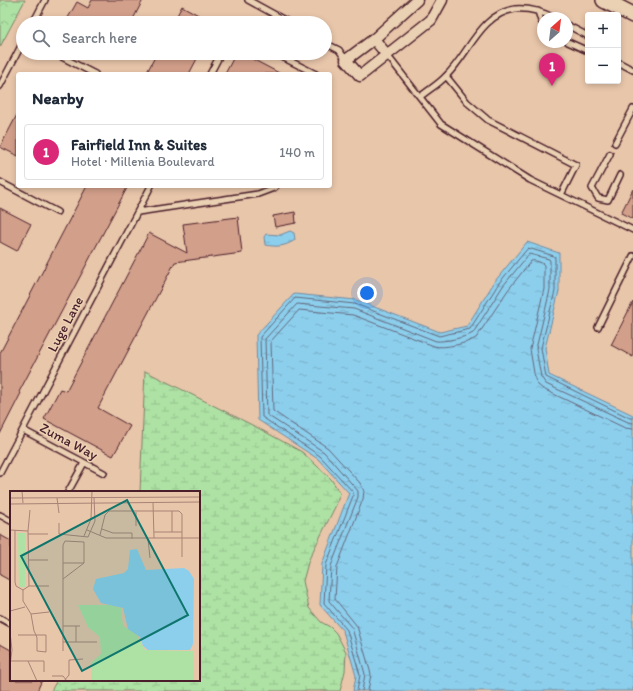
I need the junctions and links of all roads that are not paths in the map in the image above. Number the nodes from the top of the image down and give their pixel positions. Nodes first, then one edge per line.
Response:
1 (45, 0) edge
2 (248, 0) edge
3 (416, 0) edge
4 (442, 0) edge
5 (604, 0) edge
6 (538, 11) edge
7 (633, 15) edge
8 (37, 16) edge
9 (277, 16) edge
10 (573, 28) edge
11 (585, 34) edge
12 (374, 38) junction
13 (573, 44) edge
14 (332, 46) edge
15 (585, 50) edge
16 (16, 55) edge
17 (386, 55) junction
18 (68, 60) edge
19 (217, 60) edge
20 (288, 60) edge
21 (346, 60) junction
22 (621, 64) edge
23 (633, 70) edge
24 (91, 72) edge
25 (211, 72) edge
26 (312, 72) edge
27 (446, 76) junction
28 (0, 86) edge
29 (420, 97) junction
30 (633, 109) edge
31 (615, 143) dead end
32 (610, 154) dead end
33 (620, 175) dead end
34 (0, 182) edge
35 (150, 188) edge
36 (271, 188) edge
37 (561, 196) junction
38 (57, 212) dead end
39 (138, 212) junction
40 (633, 230) edge
41 (633, 256) edge
42 (598, 327) dead end
43 (23, 430) junction
44 (84, 463) junction
45 (0, 473) edge
46 (104, 473) dead end
47 (69, 491) edge
48 (0, 515) edge
49 (10, 520) edge
50 (0, 618) edge
51 (10, 623) edge

1 - 8 lane
2 - 9 lane
3 - 12 street
4 - 17 street
5 - 7 street
6 - 27 lane
10 - 11 lane
12 - 17 street
12 - 21 street
13 - 15 lane
14 - 21 lane
16 - 28 lane
17 - 21 street
17 - 29 lane
18 - 24 lane
19 - 25 lane
20 - 26 lane
22 - 23 lane
27 - 29 lane
27 - 37 lane
29 - 37 lane
30 - 31 lane
32 - 33 lane
34 - 38 lane
35 - 39 lane, Luge Lane
36 - 39 lane
37 - 40 lane
39 - 43 lane, Luge Lane
41 - 42 lane
43 - 44 lane, Zuma Way
43 - 45 lane, Luge Lane
44 - 46 lane, Zuma Way
44 - 47 lane
48 - 49 lane
50 - 51 lane

